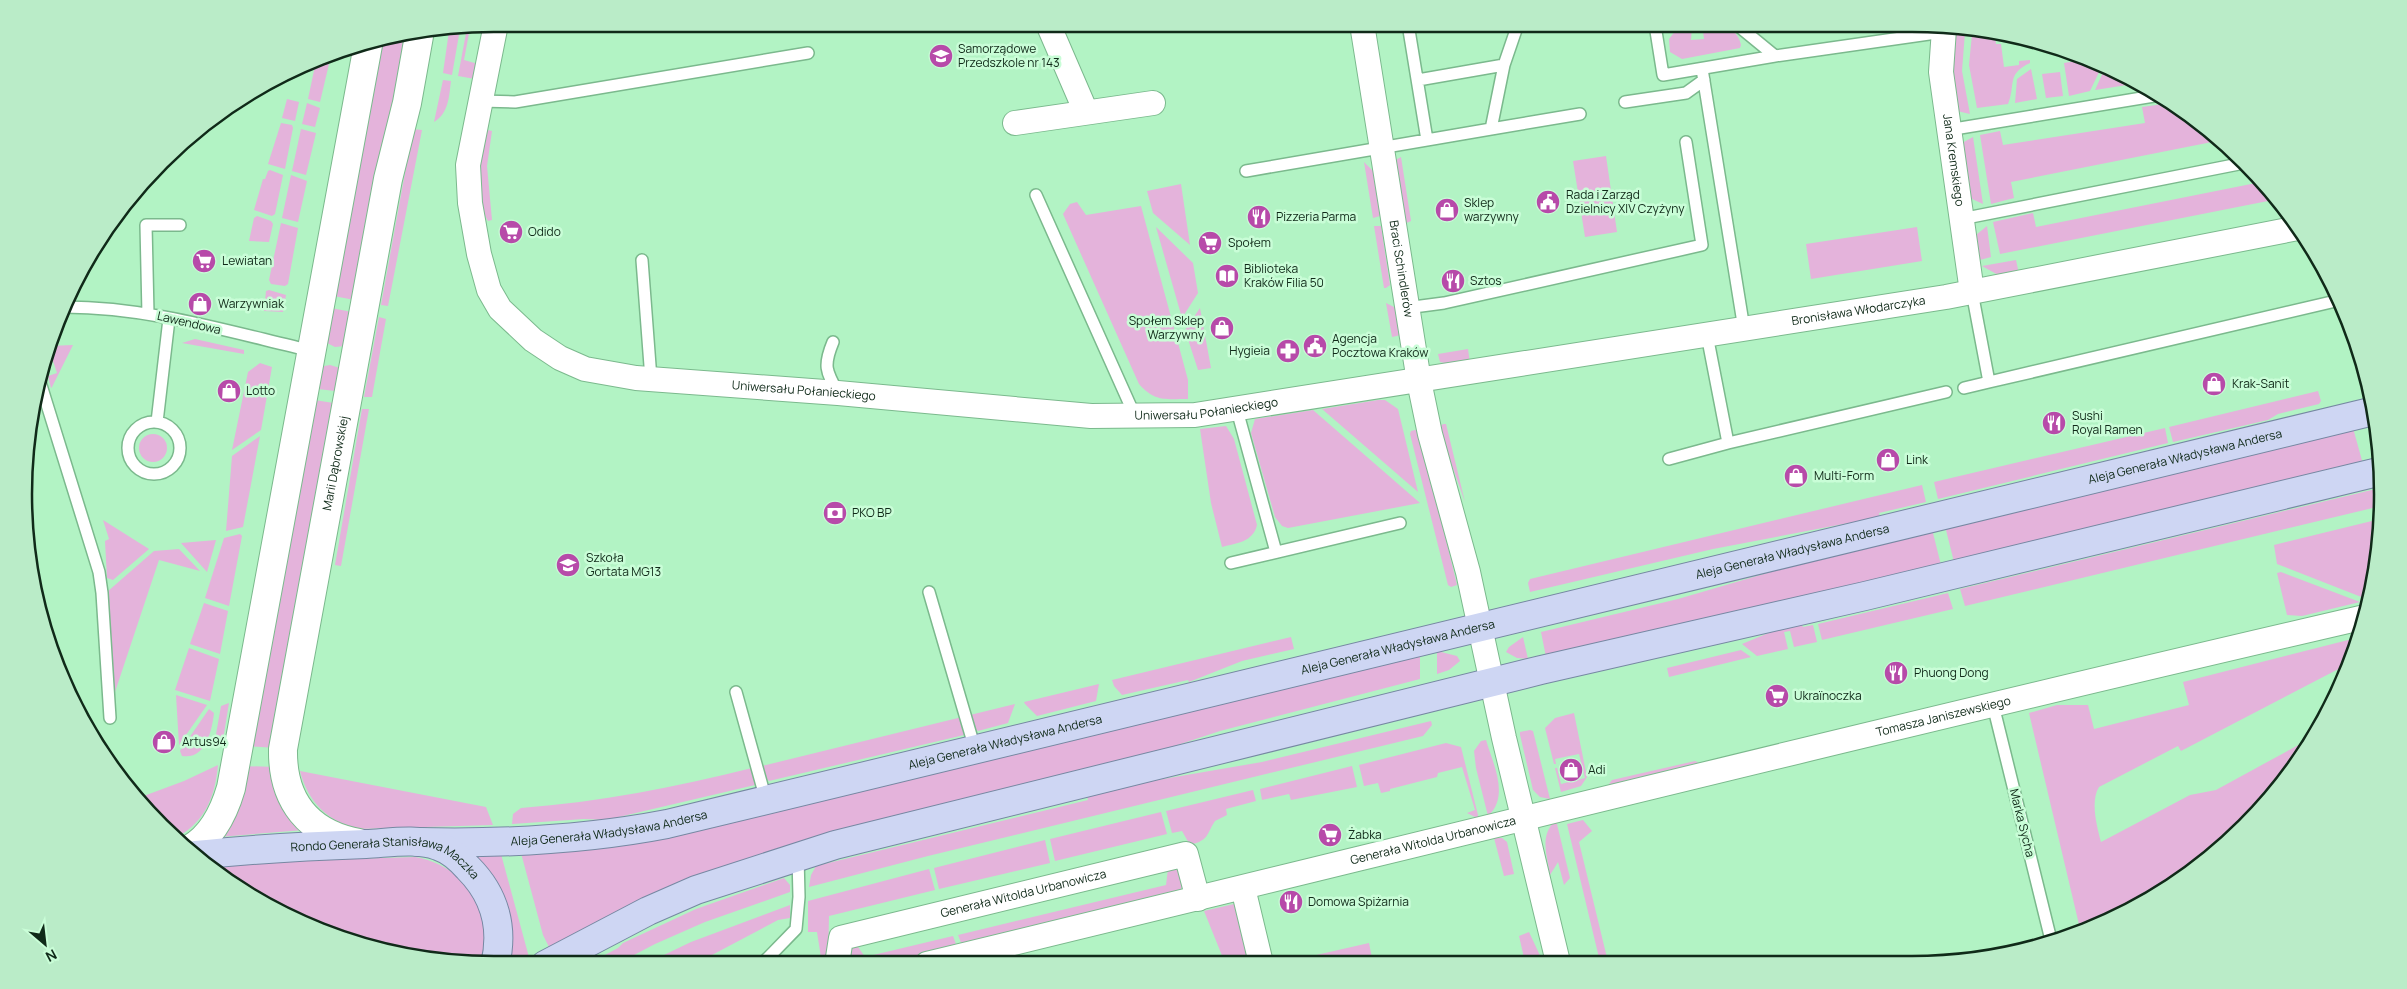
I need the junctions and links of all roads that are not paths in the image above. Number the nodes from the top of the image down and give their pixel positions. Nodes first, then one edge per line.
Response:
1 (494, 32) edge
2 (1051, 32) edge
3 (1363, 32) edge
4 (1409, 32) edge
5 (1515, 32) edge
6 (1656, 32) edge
7 (1746, 32) edge
8 (1928, 33) edge
9 (1944, 33) edge
10 (419, 39) edge
11 (367, 50) edge
12 (808, 53) dead end
13 (1775, 56) junction
14 (1504, 65) junction
15 (1703, 74) junction
16 (1418, 80) junction
17 (2149, 97) edge
18 (480, 101) junction
19 (1153, 102) dead end
20 (1625, 102) dead end
21 (1086, 112) junction
22 (1580, 114) dead end
23 (1015, 122) dead end
24 (1491, 129) junction
25 (1948, 130) junction
26 (1427, 140) junction
27 (1686, 142) dead end
28 (1382, 148) junction
29 (2236, 165) edge
30 (1246, 171) dead end
31 (1036, 195) dead end
32 (1961, 219) junction
33 (180, 225) dead end
34 (2291, 229) edge
35 (642, 260) dead end
36 (1972, 292) junction
37 (2332, 302) edge
38 (73, 307) edge
39 (1406, 308) junction
40 (148, 314) junction
41 (170, 319) junction
42 (1744, 330) junction
43 (1707, 335) junction
44 (832, 342) dead end
45 (312, 352) junction
46 (354, 359) junction
47 (651, 379) junction
48 (1419, 381) junction
49 (1989, 382) junction
50 (1964, 388) dead end
51 (1946, 392) dead end
52 (44, 393) edge
53 (838, 393) junction
54 (1237, 410) junction
55 (2367, 413) edge
56 (1135, 416) junction
57 (157, 422) junction
58 (1728, 443) junction
59 (1668, 459) dead end
60 (2374, 473) edge
61 (1400, 523) dead end
62 (1276, 552) junction
63 (1231, 563) dead end
64 (929, 592) dead end
65 (2358, 619) edge
66 (1480, 626) junction
67 (1491, 682) junction
68 (736, 692) dead end
69 (1993, 705) junction
70 (110, 718) dead end
71 (975, 749) junction
72 (766, 800) junction
73 (1522, 817) junction
74 (418, 842) junction
75 (370, 844) junction
76 (194, 845) edge
77 (205, 854) edge
78 (798, 855) junction
79 (1243, 888) junction
80 (1198, 899) junction
81 (2050, 935) edge
82 (497, 956) edge
83 (563, 956) edge
84 (769, 956) edge
85 (838, 956) edge
86 (960, 956) edge
87 (1259, 956) edge
88 (1557, 956) edge

1 - 18 street, Uniwersału Połanieckiego
2 - 21 street
3 - 28 street, Braci Schindlerów
4 - 16 lane
5 - 14 lane
6 - 15 lane
7 - 13 lane
8 - 13 lane
9 - 25 street, Jana Kremskiego
10 - 46 street, Marii Dąbrowskiej
11 - 45 street
12 - 18 lane
13 - 15 lane
14 - 16 lane
14 - 24 lane
15 - 20 lane
15 - 42 lane
16 - 26 lane
17 - 25 lane
18 - 47 street, Uniwersału Połanieckiego
19 - 21 street
21 - 23 street
22 - 24 lane
24 - 26 lane
25 - 32 street, Jana Kremskiego
26 - 28 lane
27 - 39 lane
28 - 30 lane
28 - 39 street, Braci Schindlerów
29 - 32 lane
31 - 56 lane
32 - 36 street, Jana Kremskiego
33 - 40 lane
34 - 36 street, Bronisława Włodarczyka
35 - 47 lane
36 - 42 street, Bronisława Włodarczyka
36 - 49 lane
37 - 49 lane
38 - 40 lane, Lawendowa
39 - 48 street, Braci Schindlerów
40 - 41 lane, Lawendowa
41 - 45 lane, Lawendowa
41 - 57 lane
42 - 43 street, Bronisława Włodarczyka
43 - 48 street, Bronisława Włodarczyka
43 - 58 lane
44 - 53 lane
45 - 46 street
45 - 76 street
46 - 75 street, Marii Dąbrowskiej
47 - 53 street, Uniwersału Połanieckiego
48 - 54 street, Uniwersału Połanieckiego
48 - 66 street, Braci Schindlerów
49 - 50 lane
51 - 58 lane
52 - 70 lane
53 - 56 street, Uniwersału Połanieckiego
54 - 56 street, Uniwersału Połanieckiego
54 - 62 lane
55 - 66 main road, Aleja Generała Władysława Andersa
57 - 57 lane
58 - 59 lane
60 - 67 main road
61 - 62 lane
62 - 63 lane
64 - 71 lane
65 - 69 street, Tomasza Janiszewskiego
66 - 67 street, Braci Schindlerów
66 - 71 main road, Aleja Generała Władysława Andersa
67 - 73 street, Braci Schindlerów
67 - 78 main road
68 - 72 lane
69 - 73 street, Tomasza Janiszewskiego
69 - 81 lane, Marka Sycha
71 - 72 main road, Aleja Generała Władysława Andersa
72 - 74 main road, Aleja Generała Władysława Andersa
73 - 79 street, Generała Witolda Urbanowicza
73 - 88 street, Braci Schindlerów
74 - 75 main road, Rondo Generała Stanisława Maczka
74 - 82 main road, Rondo Generała Stanisława Maczka
75 - 77 main road, Rondo Generała Stanisława Maczka
78 - 83 main road
78 - 84 lane
79 - 80 street, Generała Witolda Urbanowicza
79 - 87 street
80 - 85 street, Generała Witolda Urbanowicza
80 - 86 street, Generała Witolda Urbanowicza

